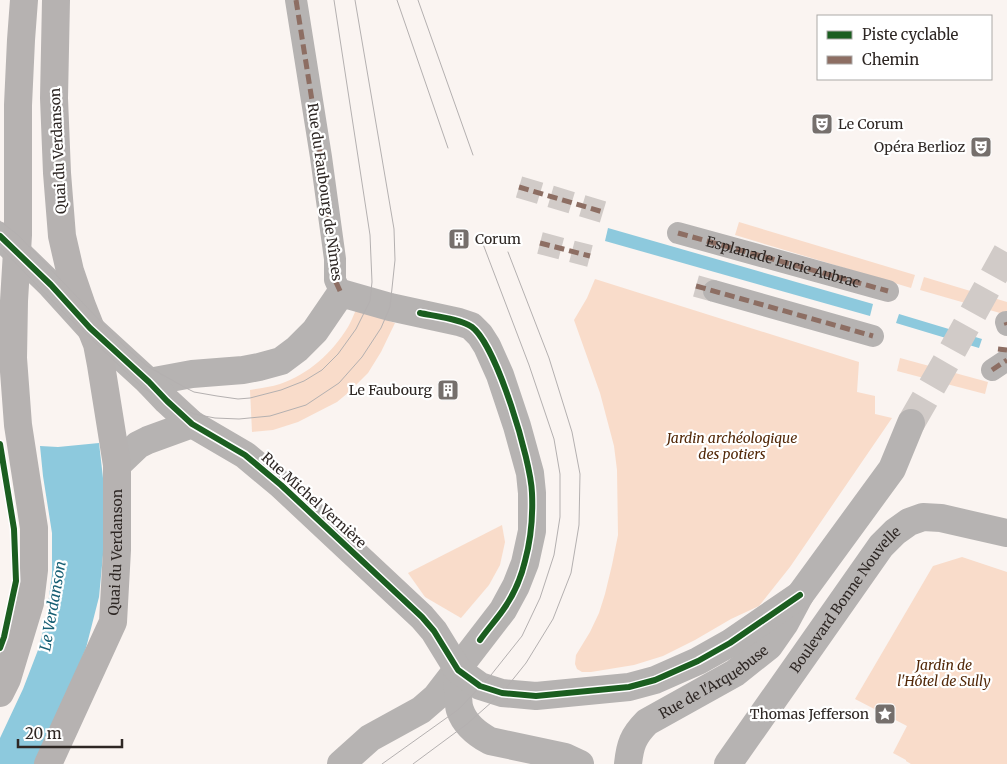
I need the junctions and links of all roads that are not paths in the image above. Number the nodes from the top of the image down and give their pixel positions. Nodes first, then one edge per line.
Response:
1 (24, 0) edge
2 (56, 0) edge
3 (296, 0) edge
4 (678, 233) dead end
5 (8, 244) edge
6 (714, 291) tunnel mouth
7 (888, 291) dead end
8 (341, 293) junction
9 (90, 328) junction
10 (874, 336) dead end
11 (7, 358) edge
12 (149, 382) junction
13 (910, 423) tunnel mouth
14 (192, 424) junction
15 (116, 465) junction
16 (1007, 533) edge
17 (800, 595) junction
18 (458, 670) junction
19 (0, 693) edge
20 (48, 764) edge
21 (341, 764) edge
22 (580, 764) edge
23 (628, 764) edge
24 (728, 764) edge

1 - 5 main road
2 - 9 main road, Quai du Verdanson
3 - 8 street, Rue du Faubourg de Nîmes
4 - 7 street, Esplanade Lucie Aubrac
5 - 9 street, Quai du Verdanson
5 - 11 main road
6 - 10 street
8 - 12 street
8 - 18 street, Rue du Faubourg de Nîmes
9 - 12 street, Rue Michel Vernière
9 - 15 main road, Quai du Verdanson
11 - 19 main road
12 - 14 street, Rue Michel Vernière
13 - 17 street, Rue de l'Arquebuse
14 - 15 street
14 - 18 street, Rue Michel Vernière
15 - 20 main road, Quai du Verdanson
16 - 24 street, Boulevard Bonne Nouvelle
17 - 18 street, Rue de l'Arquebuse
17 - 23 street, Rue de l'Arquebuse
18 - 21 street, Rue du Faubourg de Nîmes
18 - 22 street

